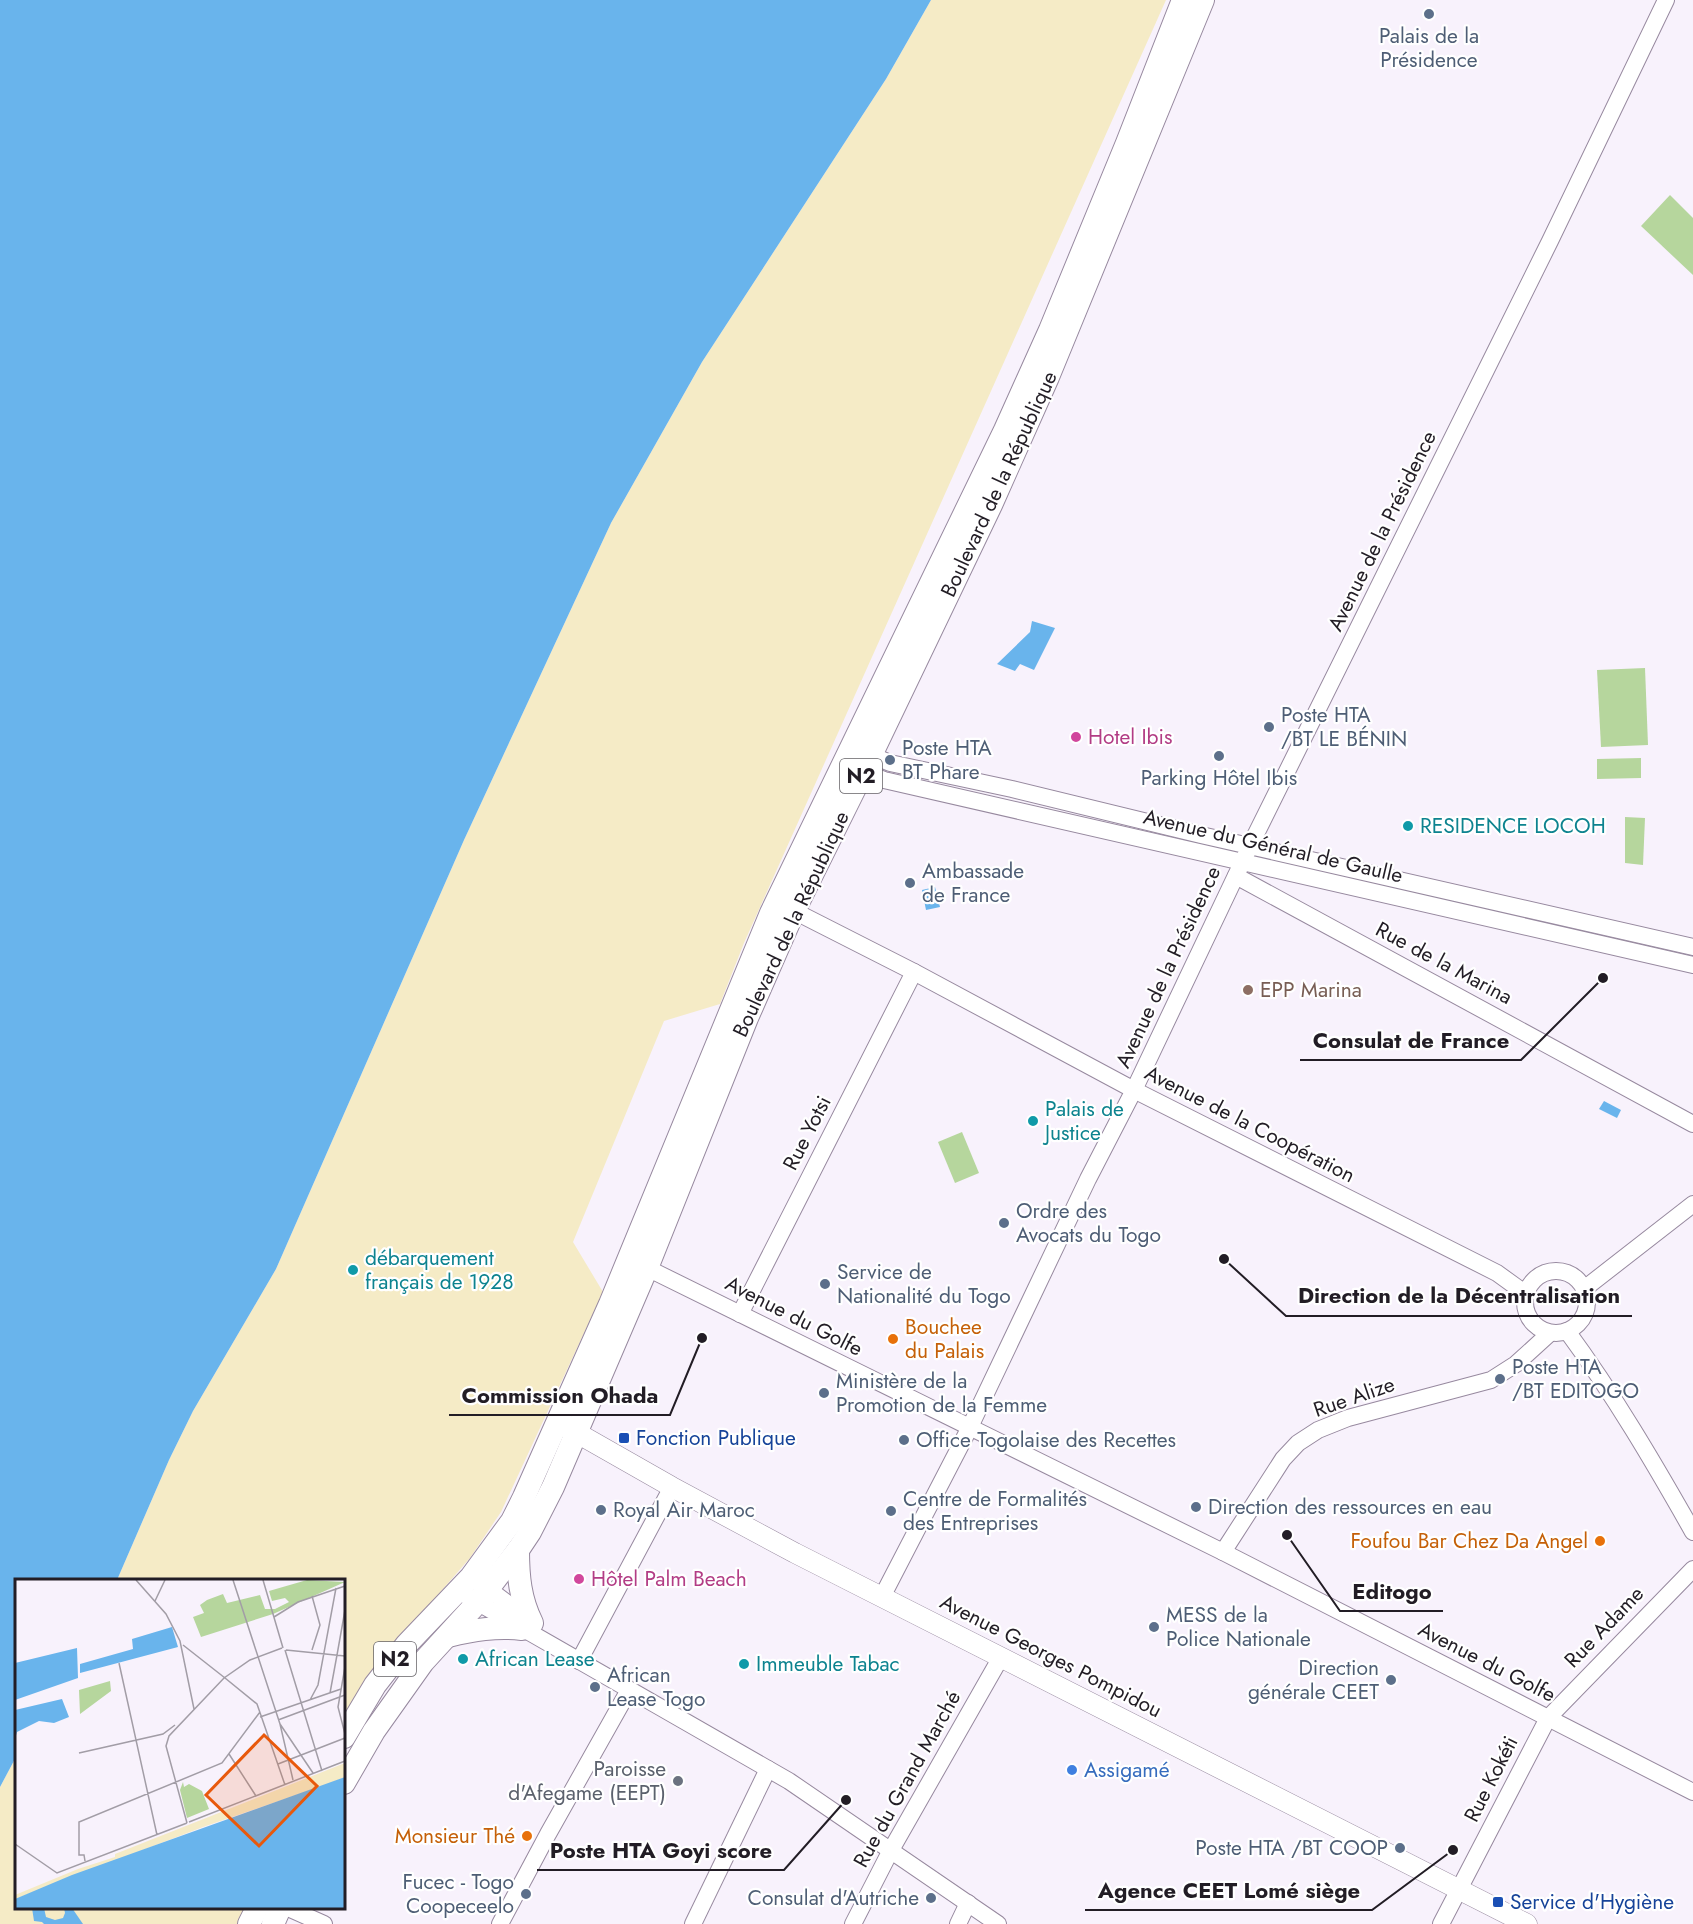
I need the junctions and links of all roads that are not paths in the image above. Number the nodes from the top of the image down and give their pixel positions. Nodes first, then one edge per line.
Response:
1 (1183, 0) edge
2 (1203, 0) edge
3 (1666, 0) edge
4 (858, 760) junction
5 (1250, 846) junction
6 (1239, 870) junction
7 (794, 911) junction
8 (1611, 937) junction
9 (1644, 945) junction
10 (1693, 947) edge
11 (1693, 965) edge
12 (914, 972) junction
13 (1134, 1090) junction
14 (1693, 1124) edge
15 (1693, 1204) edge
16 (647, 1268) junction
17 (1581, 1284) junction
18 (1530, 1288) junction
19 (740, 1314) junction
20 (1574, 1326) junction
21 (1543, 1329) junction
22 (568, 1428) junction
23 (969, 1429) junction
24 (672, 1487) junction
25 (1693, 1532) edge
26 (518, 1550) junction
27 (1223, 1552) junction
28 (1693, 1569) edge
29 (473, 1589) junction
30 (882, 1597) junction
31 (527, 1626) junction
32 (448, 1636) junction
33 (1001, 1657) junction
34 (579, 1661) junction
35 (629, 1690) junction
36 (1548, 1718) junction
37 (345, 1735) edge
38 (768, 1769) junction
39 (345, 1781) edge
40 (1693, 1791) edge
41 (891, 1850) junction
42 (1459, 1890) junction
43 (968, 1903) junction
44 (256, 1909) edge
45 (280, 1909) edge
46 (290, 1909) edge
47 (249, 1924) edge
48 (273, 1924) edge
49 (324, 1924) edge
50 (500, 1924) edge
51 (693, 1924) edge
52 (853, 1924) edge
53 (958, 1924) edge
54 (998, 1924) edge
55 (1441, 1924) edge
56 (1527, 1924) edge

1 - 4 highway, Boulevard de la République / N2
2 - 4 highway, Boulevard de la République / N2
3 - 5 street, Avenue de la Présidence
4 - 5 street, Avenue du Général de Gaulle
4 - 6 street, Avenue du Général de Gaulle
4 - 7 highway, Boulevard de la République / N2
4 - 22 highway, Boulevard de la République / N2
5 - 6 street, Avenue de la Présidence
5 - 8 street, Avenue du Général de Gaulle
6 - 8 street, Avenue du Général de Gaulle
6 - 13 street, Avenue de la Présidence
6 - 14 street, Rue de la Marina
7 - 12 street, Avenue de la Coopération
7 - 16 highway, Boulevard de la République / N2
8 - 9 street, Avenue du Général de Gaulle
9 - 10 street, Avenue du Général de Gaulle
9 - 11 street, Avenue du Général de Gaulle
12 - 13 street, Avenue de la Coopération
12 - 19 street, Rue Yotsi
13 - 18 street, Avenue de la Coopération
13 - 23 street, Avenue de la Présidence
15 - 17 street
16 - 19 street, Avenue du Golfe
16 - 22 highway, Boulevard de la République / N2
17 - 18 street
17 - 20 street
18 - 21 street
19 - 23 street, Avenue du Golfe
20 - 21 street
20 - 25 street
21 - 27 street, Rue Alize
22 - 24 main road, Avenue Georges Pompidou
22 - 26 highway, Boulevard de la République / N2
22 - 29 highway, Boulevard de la République / N2
23 - 27 street, Avenue du Golfe
23 - 30 street, Avenue de la Présidence
24 - 30 main road, Avenue Georges Pompidou
24 - 34 street
26 - 29 highway, Boulevard de la République / N2
26 - 31 highway
27 - 36 street, Avenue du Golfe
28 - 36 street, Rue Adame
29 - 31 street
29 - 32 highway, Boulevard de la République / N2
29 - 37 highway, Boulevard de la République / N2
30 - 33 main road, Avenue Georges Pompidou
31 - 32 highway
31 - 34 street
32 - 39 highway, Boulevard de la République / N2
33 - 41 street, Rue du Grand Marché
33 - 42 main road, Avenue Georges Pompidou
34 - 35 street
35 - 38 street
35 - 50 street
36 - 40 street, Avenue du Golfe
36 - 42 street, Rue Kokéti
38 - 41 street
38 - 51 street
41 - 43 street
41 - 52 street, Rue du Grand Marché
42 - 55 street, Rue Kokéti
42 - 56 main road, Avenue Georges Pompidou
43 - 53 street
43 - 54 street
44 - 47 highway
45 - 48 highway
46 - 49 street

